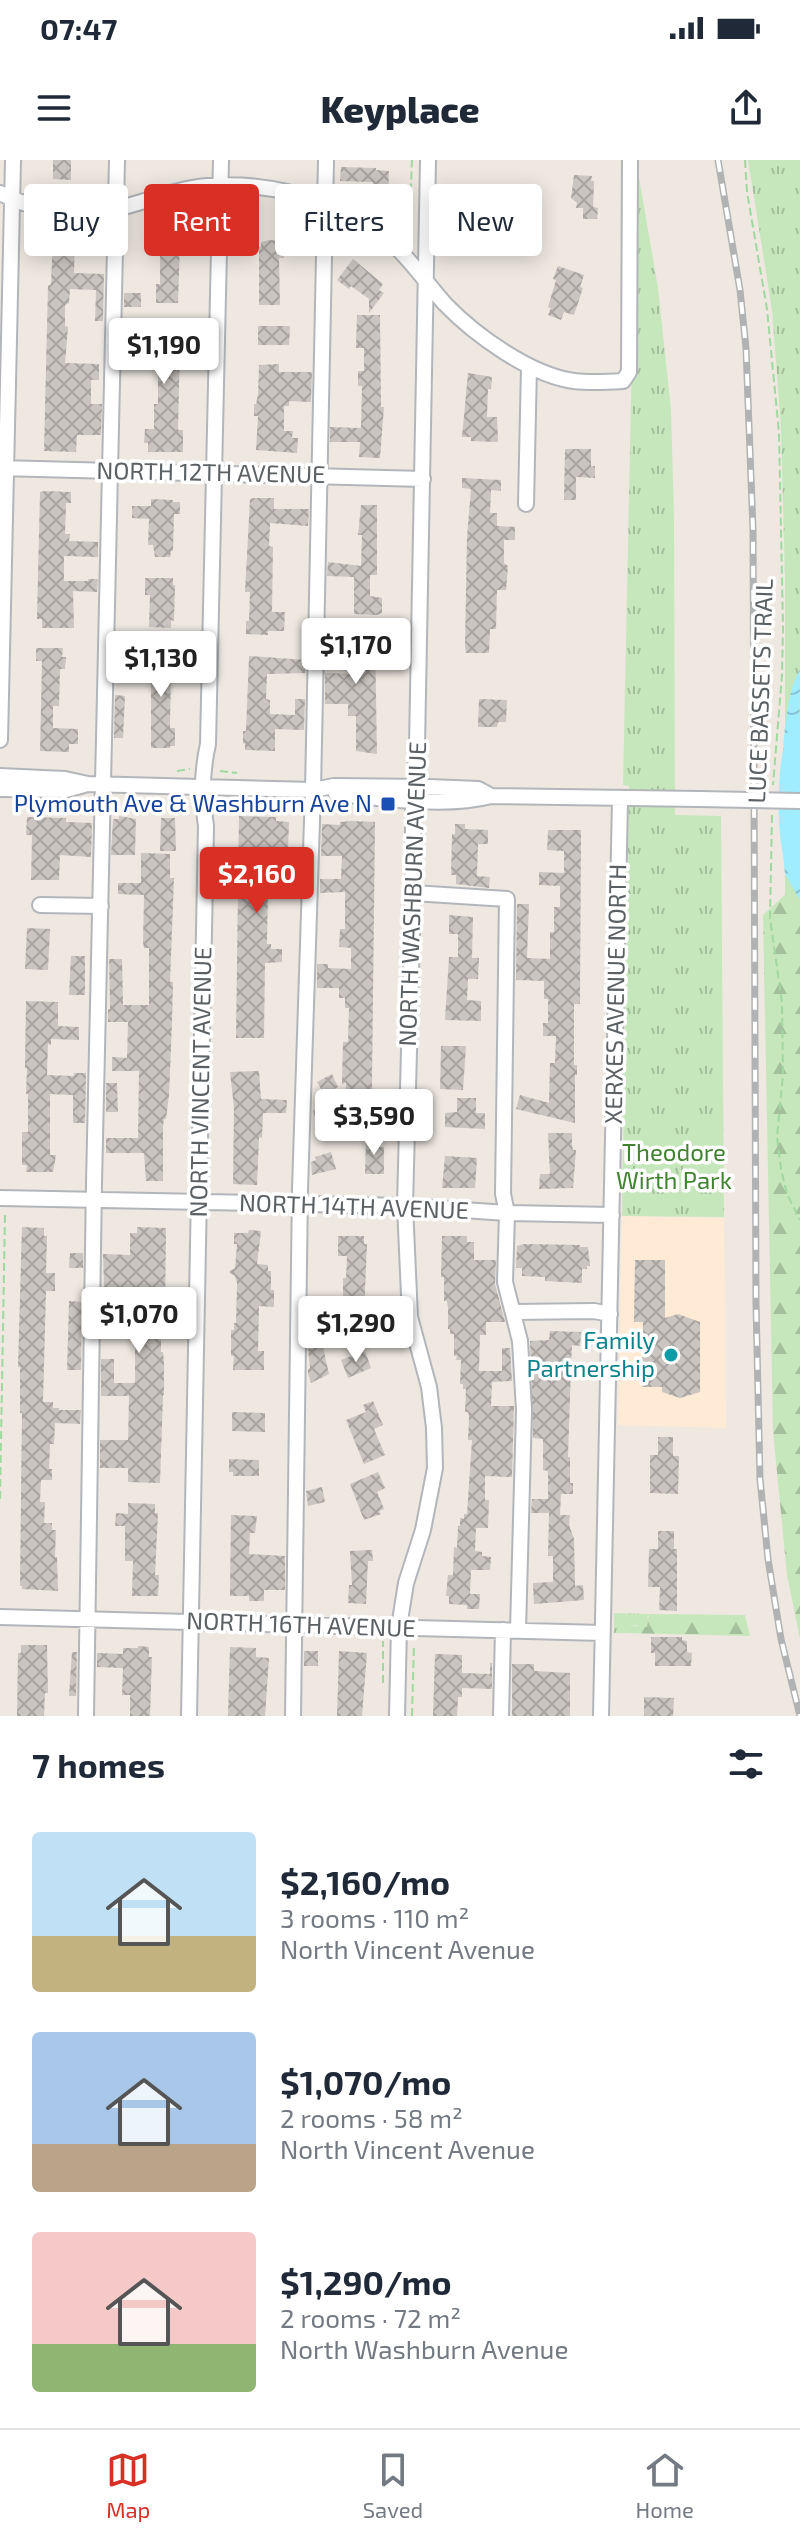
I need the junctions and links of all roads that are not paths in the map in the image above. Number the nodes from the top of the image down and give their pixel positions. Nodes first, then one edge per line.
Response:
1 (13, 160) edge
2 (117, 160) edge
3 (221, 160) edge
4 (326, 160) edge
5 (428, 160) edge
6 (630, 160) edge
7 (117, 184) edge
8 (220, 184) edge
9 (325, 184) edge
10 (6, 197) edge
11 (115, 256) edge
12 (219, 256) edge
13 (324, 256) edge
14 (405, 256) edge
15 (427, 281) junction
16 (529, 366) junction
17 (3, 468) edge
18 (111, 471) junction
19 (214, 473) junction
20 (318, 476) junction
21 (423, 479) junction
22 (526, 504) dead end
23 (0, 740) edge
24 (0, 776) edge
25 (96, 784) junction
26 (203, 787) junction
27 (0, 789) edge
28 (313, 790) junction
29 (413, 793) junction
30 (620, 800) junction
31 (800, 801) edge
32 (413, 893) junction
33 (40, 905) dead end
34 (101, 906) junction
35 (94, 1200) junction
36 (198, 1203) junction
37 (1, 1204) edge
38 (302, 1205) junction
39 (405, 1206) junction
40 (507, 1213) junction
41 (612, 1215) junction
42 (513, 1312) junction
43 (610, 1314) junction
44 (0, 1617) edge
45 (88, 1619) junction
46 (191, 1622) junction
47 (295, 1623) junction
48 (399, 1627) junction
49 (511, 1630) junction
50 (602, 1633) junction
51 (86, 1716) edge
52 (189, 1716) edge
53 (293, 1716) edge
54 (397, 1716) edge
55 (501, 1716) edge
56 (601, 1716) edge

1 - 10 street
2 - 7 street
3 - 8 street, NORTH VINCENT AVENUE
4 - 9 street
5 - 15 street, NORTH WASHBURN AVENUE
6 - 16 street
10 - 17 street
11 - 18 street
12 - 19 street, NORTH VINCENT AVENUE
13 - 20 street
14 - 15 street
15 - 16 street
15 - 21 street, NORTH WASHBURN AVENUE
16 - 22 street
17 - 18 street, NORTH 12TH AVENUE
17 - 23 street
18 - 19 street, NORTH 12TH AVENUE
18 - 25 street
19 - 20 street, NORTH 12TH AVENUE
19 - 26 street, NORTH VINCENT AVENUE
20 - 21 street, NORTH 12TH AVENUE
20 - 28 street
21 - 29 street, NORTH WASHBURN AVENUE
24 - 25 street
25 - 26 street
25 - 27 street
25 - 34 street
26 - 28 street
26 - 36 street, NORTH VINCENT AVENUE
28 - 29 street
28 - 38 street
29 - 30 street
29 - 32 street, NORTH WASHBURN AVENUE
30 - 31 street, bridge
30 - 41 street, XERXES AVENUE NORTH
32 - 39 street, NORTH WASHBURN AVENUE
32 - 40 street
33 - 34 street
34 - 35 street
35 - 36 street, NORTH 14TH AVENUE
35 - 37 street, NORTH 14TH AVENUE
35 - 45 street
36 - 38 street, NORTH 14TH AVENUE
36 - 46 street, NORTH VINCENT AVENUE
38 - 39 street, NORTH 14TH AVENUE
38 - 47 street
39 - 40 street, NORTH 14TH AVENUE
39 - 48 street, NORTH WASHBURN AVENUE
40 - 41 street, NORTH 14TH AVENUE
40 - 42 street
41 - 43 street, XERXES AVENUE NORTH
42 - 43 street
42 - 49 street
43 - 50 street, XERXES AVENUE NORTH
44 - 45 street, NORTH 16TH AVENUE
45 - 46 street, NORTH 16TH AVENUE
45 - 51 street
46 - 47 street, NORTH 16TH AVENUE
46 - 52 street, NORTH VINCENT AVENUE
47 - 48 street, NORTH 16TH AVENUE
47 - 53 street
48 - 49 street, NORTH 16TH AVENUE
48 - 54 street, NORTH WASHBURN AVENUE
49 - 50 street, NORTH 16TH AVENUE
49 - 55 street
50 - 56 street, XERXES AVENUE NORTH

